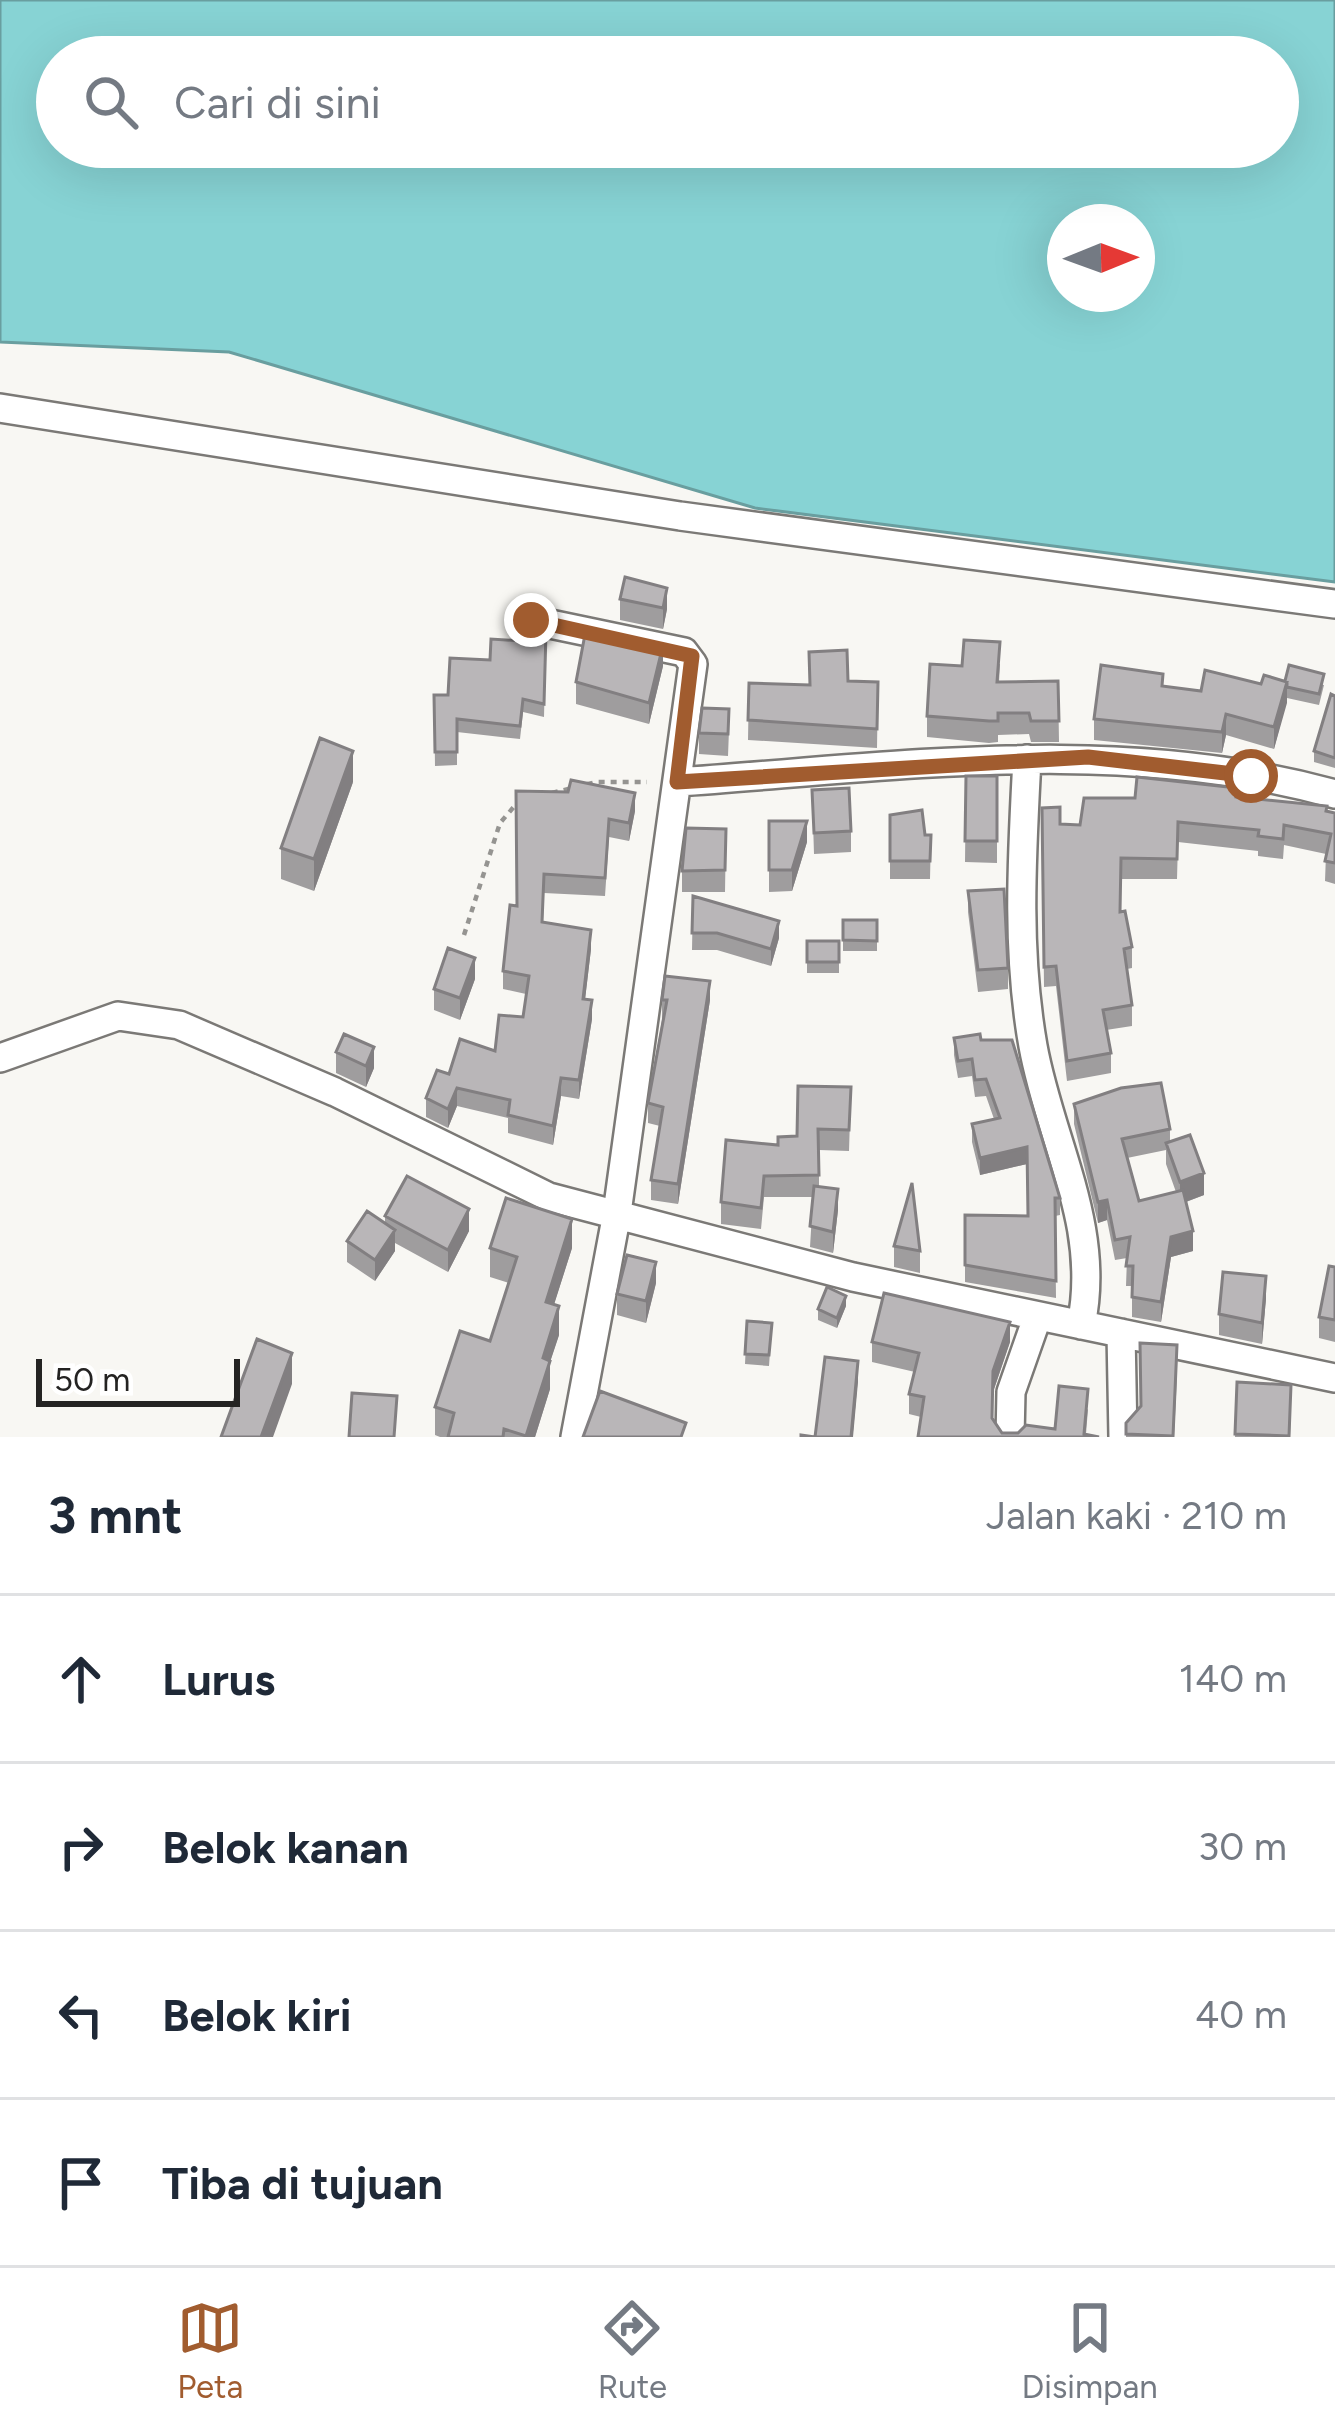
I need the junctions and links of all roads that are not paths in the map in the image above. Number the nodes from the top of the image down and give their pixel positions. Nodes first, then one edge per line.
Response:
1 (0, 408) edge
2 (1335, 604) edge
3 (531, 620) dead end
4 (1027, 759) junction
5 (677, 782) junction
6 (1335, 794) edge
7 (0, 1058) edge
8 (617, 1213) junction
9 (1037, 1318) junction
10 (1081, 1325) junction
11 (1121, 1334) junction
12 (1335, 1378) edge
13 (575, 1437) edge
14 (1010, 1437) edge
15 (1123, 1437) edge

1 - 2 street
3 - 5 street
4 - 5 street
4 - 6 street
4 - 10 street
5 - 8 street
7 - 8 street
8 - 9 street
8 - 13 street
9 - 10 street
9 - 14 street
10 - 11 street
11 - 12 street
11 - 15 street

